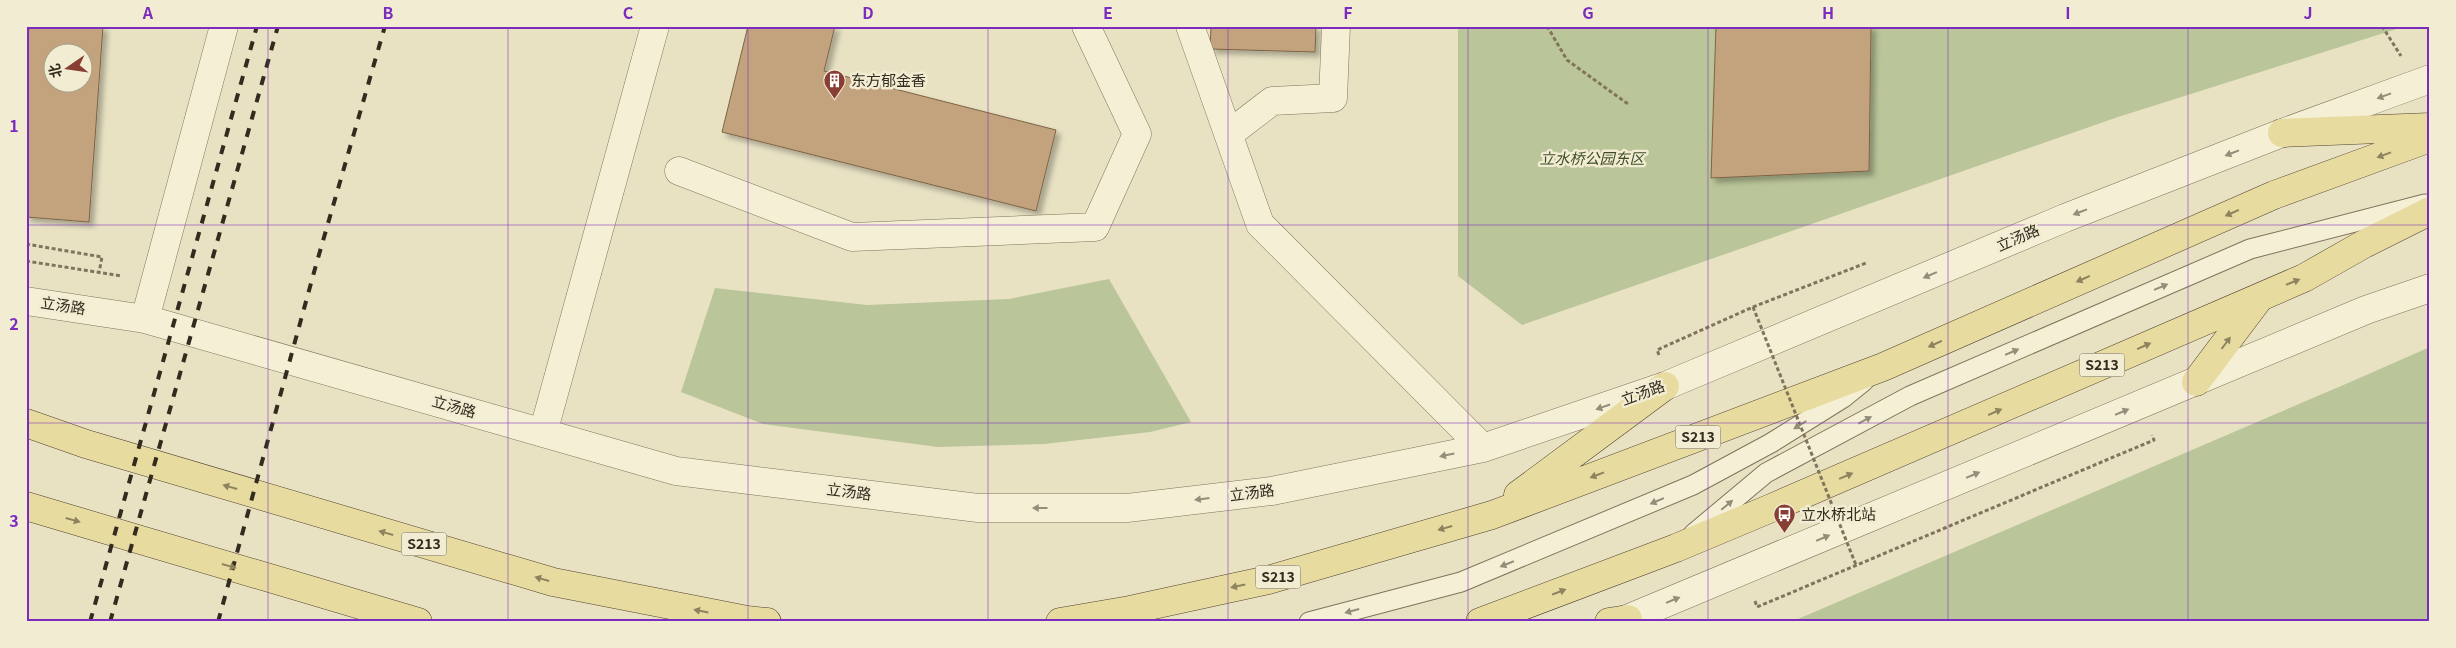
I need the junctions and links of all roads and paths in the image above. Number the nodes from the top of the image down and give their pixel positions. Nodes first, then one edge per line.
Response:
1 (224, 26) edge
2 (655, 26) edge
3 (1086, 26) edge
4 (1190, 26) edge
5 (1336, 26) edge
6 (1547, 26) edge
7 (2430, 80) edge
8 (1628, 104) dead end
9 (2430, 127) edge
10 (2282, 133) junction
11 (1229, 134) junction
12 (2430, 138) edge
13 (679, 171) dead end
14 (2430, 203) edge
15 (2430, 211) edge
16 (26, 244) edge
17 (26, 261) edge
18 (99, 273) junction
19 (122, 276) dead end
20 (2430, 288) edge
21 (2262, 295) junction
22 (26, 301) edge
23 (145, 319) junction
24 (1657, 350) dead end
25 (1883, 367) junction
26 (2196, 382) junction
27 (1665, 386) junction
28 (26, 423) edge
29 (543, 433) junction
30 (26, 436) edge
31 (2154, 440) dead end
32 (86, 444) junction
33 (1483, 448) junction
34 (26, 506) edge
35 (1492, 514) junction
36 (1676, 548) junction
37 (1856, 565) junction
38 (1758, 607) dead end
39 (1619, 621) edge
40 (418, 622) edge
41 (766, 622) edge
42 (1060, 622) edge
43 (1308, 622) edge
44 (1480, 622) edge

1 - 23 street
2 - 29 street
3 - 13 street
4 - 11 street
5 - 11 street
6 - 8 path
7 -> 10 street, 立汤路
9 - 10 main road
10 -> 27 street, 立汤路
11 - 33 street
12 -> 25 main road, S213
36 -> 14 lane
21 -> 15 main road, S213
16 - 18 path
17 - 18 path
18 - 19 path
20 - 26 street
26 -> 21 main road
36 -> 21 main road, S213
22 - 23 street, 立汤路
23 - 29 street, 立汤路
24 - 37 path, bridge
25 -> 35 main road, S213
25 -> 43 lane
39 -> 26 street
27 -> 33 street, 立汤路
27 - 35 main road
28 - 32 main road, S213
33 -> 29 street, 立汤路
30 - 32 lane
31 - 37 path
41 -> 32 main road, S213
34 -> 40 main road
35 -> 42 main road, S213
44 -> 36 main road, S213
37 - 38 path

